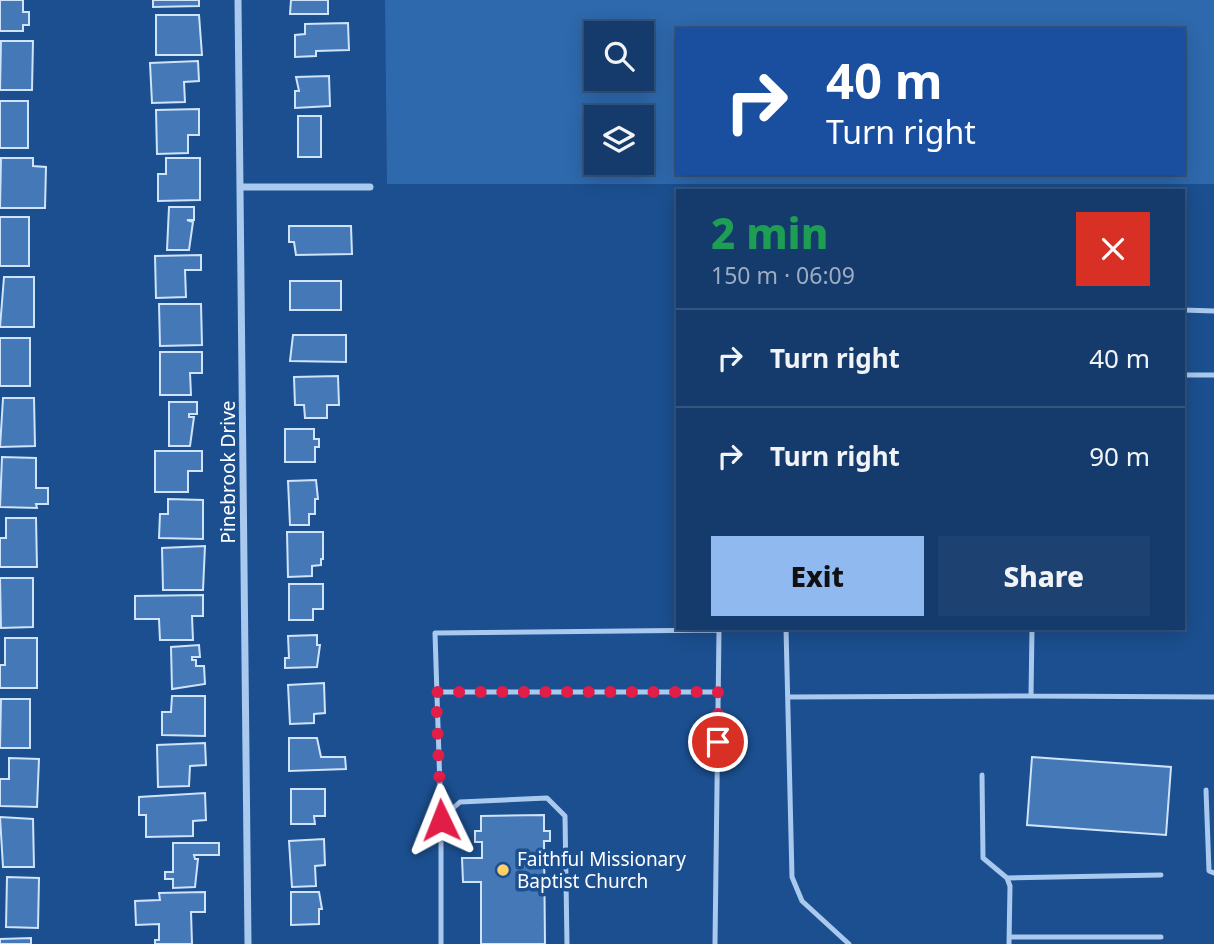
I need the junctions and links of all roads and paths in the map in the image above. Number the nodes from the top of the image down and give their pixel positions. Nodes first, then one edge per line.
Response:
1 (238, 0) edge
2 (242, 187) junction
3 (370, 187) dead end
4 (1185, 310) edge
5 (1214, 311) edge
6 (1185, 374) edge
7 (1214, 375) edge
8 (786, 630) edge
9 (1032, 630) edge
10 (436, 692) junction
11 (718, 692) junction
12 (1031, 696) junction
13 (788, 697) junction
14 (1214, 697) edge
15 (982, 775) dead end
16 (1206, 790) dead end
17 (441, 820) junction
18 (1214, 873) edge
19 (1161, 875) dead end
20 (1007, 878) junction
21 (1161, 937) dead end
22 (1009, 941) edge
23 (248, 944) edge
24 (441, 944) edge
25 (567, 944) edge
26 (715, 944) edge
27 (849, 944) edge

1 - 2 street, Pinebrook Drive
2 - 3 street
2 - 23 street, Pinebrook Drive
4 - 5 lane
6 - 7 lane
8 - 13 lane
9 - 12 lane
10 - 11 lane
10 - 11 lane
10 - 17 lane
11 - 26 lane
12 - 13 lane
12 - 14 lane
13 - 27 lane
15 - 20 lane
16 - 18 lane
17 - 24 lane
17 - 25 lane
19 - 20 lane
20 - 22 lane
21 - 22 lane

